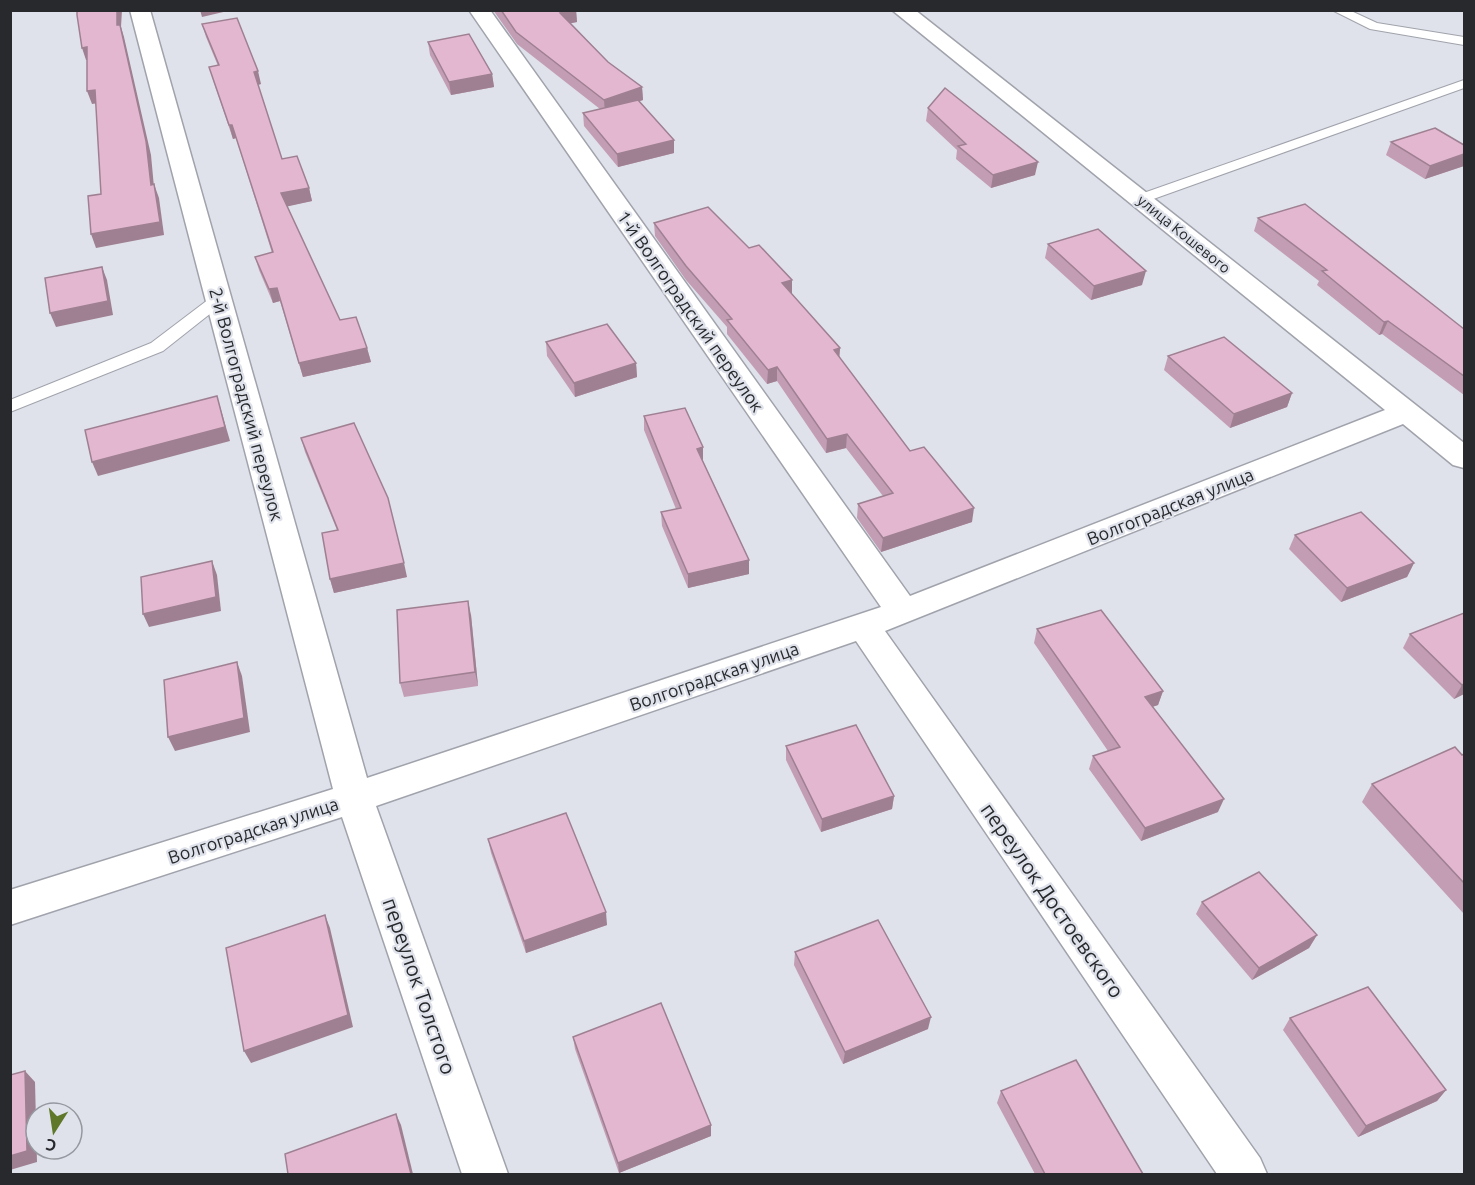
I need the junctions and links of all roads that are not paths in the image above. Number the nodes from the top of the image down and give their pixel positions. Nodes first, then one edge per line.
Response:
1 (140, 10) edge
2 (479, 10) edge
3 (903, 10) edge
4 (1338, 10) edge
5 (1464, 41) edge
6 (1464, 84) edge
7 (1140, 199) junction
8 (219, 299) junction
9 (10, 407) edge
10 (1407, 412) junction
11 (1464, 458) edge
12 (903, 612) junction
13 (862, 626) junction
14 (354, 798) junction
15 (10, 908) edge
16 (485, 1174) edge
17 (1244, 1174) edge

1 - 8 street, 2-й Волгоградский переулок
2 - 12 street, 1-й Волгоградский переулок
3 - 7 street, улица Кошевого
4 - 5 lane
6 - 7 lane
7 - 10 street, улица Кошевого
8 - 9 lane
8 - 14 street, 2-й Волгоградский переулок
10 - 11 street, улица Кошевого
10 - 12 street, Волгоградская улица
12 - 13 street, Волгоградская улица
13 - 14 street, Волгоградская улица
13 - 17 street, переулок Достоевского
14 - 15 street, Волгоградская улица
14 - 16 street, переулок Толстого

